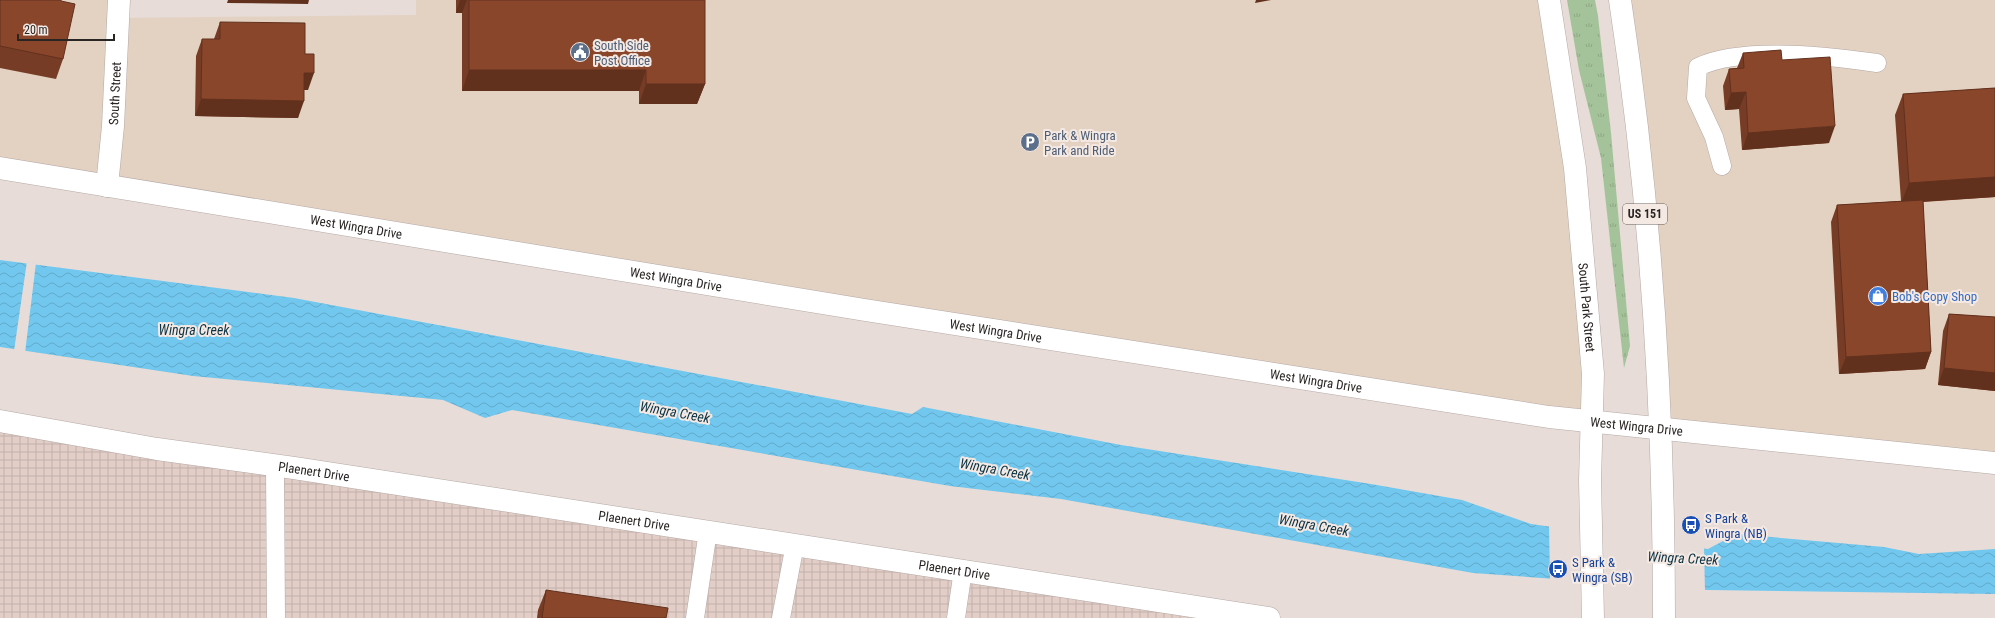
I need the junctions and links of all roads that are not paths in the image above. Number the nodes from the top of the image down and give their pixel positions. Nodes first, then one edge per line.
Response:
1 (119, 0) edge
2 (1549, 0) edge
3 (1620, 0) edge
4 (1877, 63) dead end
5 (1722, 166) dead end
6 (0, 168) edge
7 (107, 186) junction
8 (0, 421) edge
9 (1592, 422) junction
10 (1659, 428) junction
11 (1995, 463) edge
12 (275, 465) junction
13 (708, 531) junction
14 (795, 544) junction
15 (963, 570) junction
16 (1593, 613) edge
17 (1664, 617) edge
18 (276, 618) edge
19 (695, 618) edge
20 (781, 618) edge
21 (956, 618) edge
22 (1269, 618) edge

1 - 7 street, South Street
2 - 9 street, South Park Street
3 - 10 street, US 151
4 - 5 lane
6 - 7 street, West Wingra Drive
7 - 9 street, West Wingra Drive
8 - 12 street, Plaenert Drive
9 - 10 street, West Wingra Drive
9 - 16 street, South Park Street
10 - 11 street, West Wingra Drive
10 - 17 street, US 151
12 - 13 street, Plaenert Drive
12 - 18 lane
13 - 14 street, Plaenert Drive
13 - 19 lane
14 - 15 street, Plaenert Drive
14 - 20 lane
15 - 21 lane
15 - 22 street, Plaenert Drive

